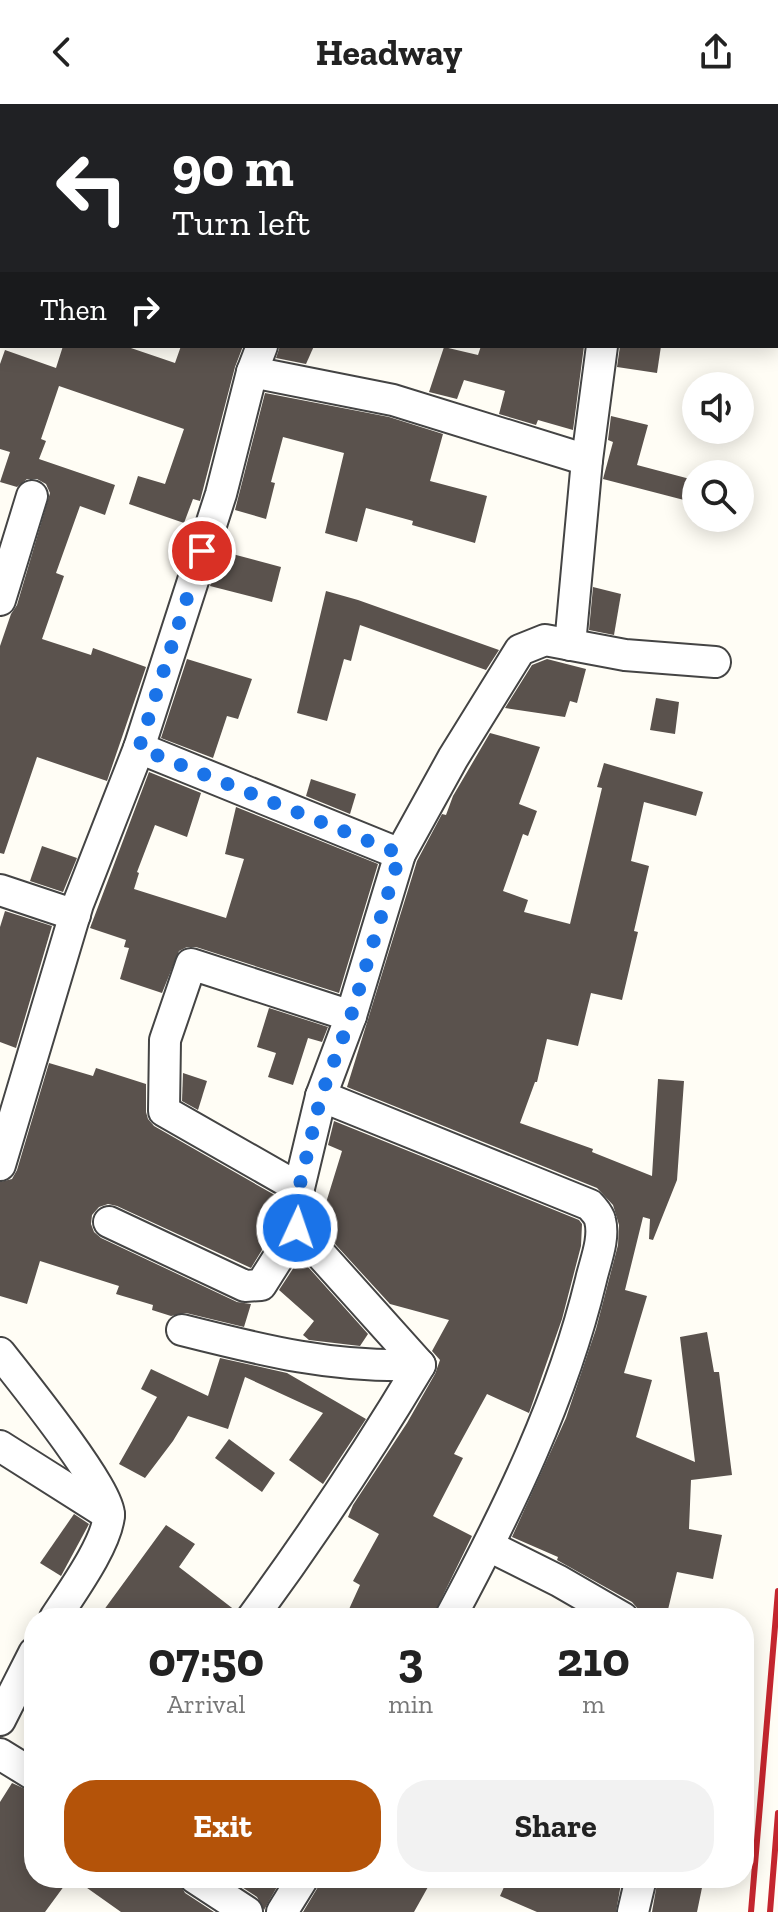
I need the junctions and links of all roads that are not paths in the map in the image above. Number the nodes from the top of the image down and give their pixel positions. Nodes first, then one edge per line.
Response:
1 (602, 348) edge
2 (257, 359) edge
3 (587, 460) junction
4 (32, 496) dead end
5 (0, 600) edge
6 (570, 645) junction
7 (715, 662) dead end
8 (139, 748) junction
9 (400, 854) junction
10 (0, 890) edge
11 (75, 915) junction
12 (351, 1016) junction
13 (321, 1096) junction
14 (0, 1165) edge
15 (299, 1188) junction
16 (109, 1222) dead end
17 (297, 1228) junction
18 (182, 1330) dead end
19 (0, 1353) edge
20 (420, 1365) junction
21 (0, 1446) edge
22 (109, 1515) junction
23 (489, 1546) junction
24 (61, 1608) edge
25 (259, 1608) edge
26 (455, 1608) edge
27 (606, 1608) edge
28 (24, 1673) edge
29 (0, 1720) edge
30 (0, 1754) edge
31 (24, 1769) edge
32 (210, 1888) edge
33 (297, 1888) edge
34 (639, 1888) edge
35 (247, 1912) edge
36 (282, 1912) edge
37 (633, 1912) edge

1 - 3 street
2 - 3 street
2 - 8 street
3 - 6 street
4 - 5 street
6 - 7 street
6 - 9 street
8 - 9 street
8 - 11 street
9 - 12 street
10 - 11 street
11 - 14 street
12 - 13 street
12 - 15 street
13 - 15 street
13 - 23 street
15 - 17 street
16 - 17 street
17 - 20 street
18 - 20 street
19 - 22 street
20 - 25 street
21 - 22 street
22 - 24 street
23 - 26 street
23 - 27 street
28 - 29 street
30 - 31 street
32 - 35 street
33 - 36 street
34 - 37 street

